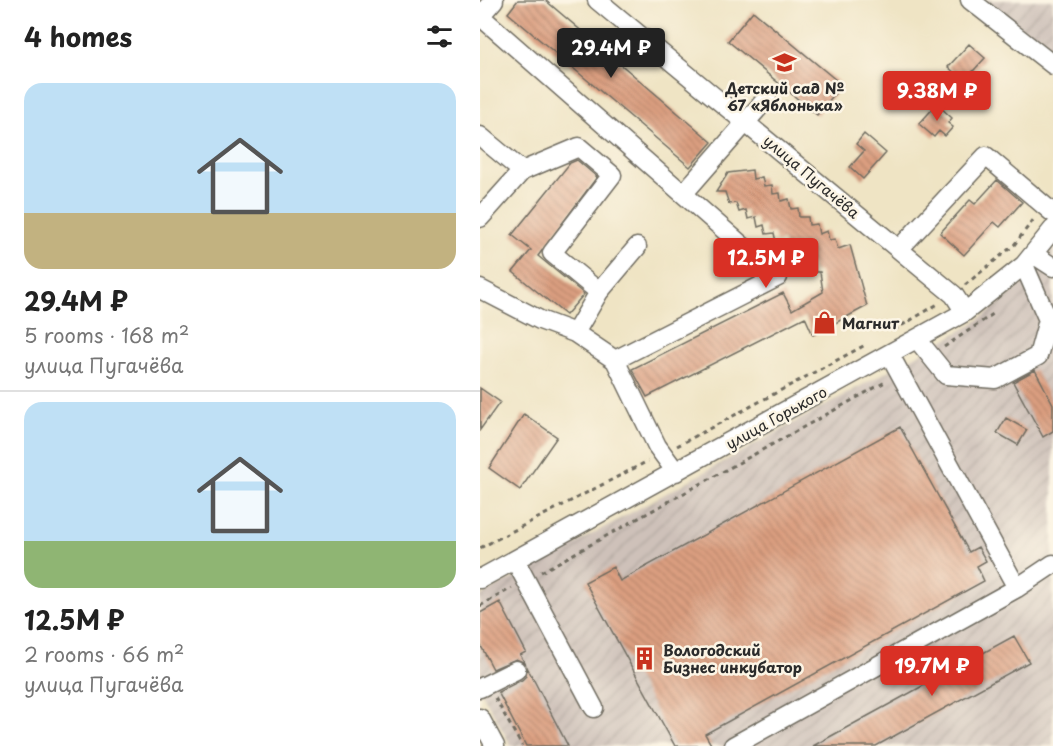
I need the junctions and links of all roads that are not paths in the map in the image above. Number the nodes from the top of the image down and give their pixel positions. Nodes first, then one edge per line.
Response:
1 (494, 0) edge
2 (597, 0) edge
3 (970, 0) edge
4 (480, 16) edge
5 (1053, 65) edge
6 (767, 98) dead end
7 (746, 122) junction
8 (480, 136) edge
9 (522, 171) junction
10 (684, 193) junction
11 (1049, 209) edge
12 (480, 218) edge
13 (1053, 229) edge
14 (636, 247) dead end
15 (899, 249) junction
16 (1029, 259) junction
17 (1053, 267) edge
18 (480, 289) edge
19 (599, 292) junction
20 (965, 312) junction
21 (575, 333) junction
22 (917, 339) junction
23 (890, 355) junction
24 (615, 360) junction
25 (676, 472) junction
26 (514, 560) junction
27 (1053, 564) edge
28 (480, 579) edge
29 (1017, 588) junction
30 (516, 670) dead end
31 (484, 686) edge
32 (594, 708) dead end
33 (480, 718) edge
34 (495, 746) edge
35 (734, 746) edge

1 - 4 street
2 - 7 street, улица Пугачёва
3 - 5 street
4 - 10 street
6 - 7 street
7 - 10 street
7 - 15 street, улица Пугачёва
8 - 9 street
9 - 12 street
9 - 19 street
10 - 24 street
11 - 15 street
13 - 16 street, улица Горького
14 - 19 street
15 - 20 street, улица Пугачёва
16 - 17 street
16 - 20 street, улица Горького
16 - 22 street
18 - 21 street
19 - 21 street
20 - 22 street, улица Горького
21 - 24 street
22 - 23 street, улица Горького
23 - 25 street, улица Горького
23 - 29 street
24 - 25 street
25 - 26 street, улица Горького
26 - 28 street, улица Горького
26 - 32 street
27 - 29 street
29 - 35 street
30 - 31 street
33 - 34 street

